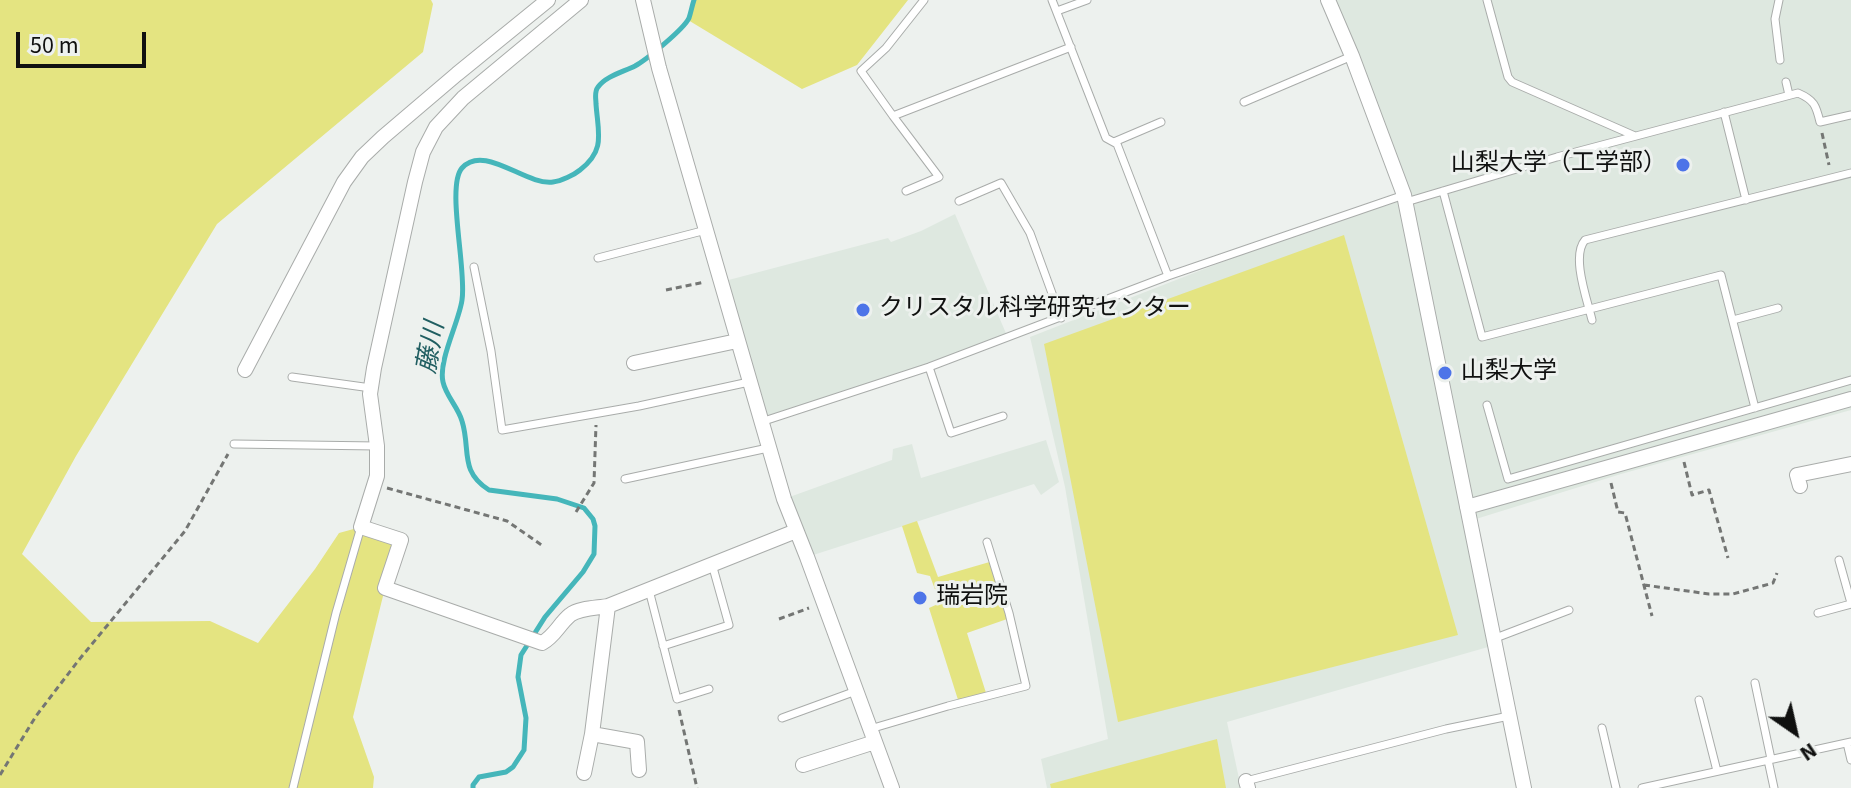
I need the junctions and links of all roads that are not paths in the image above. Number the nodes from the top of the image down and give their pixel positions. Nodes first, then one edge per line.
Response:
1 (548, 0) edge
2 (581, 0) edge
3 (643, 0) edge
4 (924, 0) edge
5 (1052, 0) edge
6 (1087, 0) edge
7 (1328, 0) edge
8 (1487, 0) edge
9 (1779, 0) edge
10 (1057, 11) junction
11 (1071, 47) junction
12 (1352, 56) junction
13 (1780, 60) dead end
14 (1786, 82) dead end
15 (1789, 95) junction
16 (1244, 102) dead end
17 (1724, 112) junction
18 (1851, 115) edge
19 (893, 116) junction
20 (1161, 122) dead end
21 (1635, 136) junction
22 (1114, 142) junction
23 (1851, 173) edge
24 (906, 191) dead end
25 (1443, 191) junction
26 (1405, 198) junction
27 (1746, 200) junction
28 (959, 201) dead end
29 (706, 230) junction
30 (598, 258) dead end
31 (474, 267) dead end
32 (1168, 276) junction
33 (1778, 308) dead end
34 (1590, 309) junction
35 (1061, 318) junction
36 (1592, 320) dead end
37 (1733, 320) junction
38 (737, 341) junction
39 (634, 363) dead end
40 (929, 367) junction
41 (245, 370) dead end
42 (292, 377) dead end
43 (1851, 380) edge
44 (749, 382) junction
45 (371, 388) junction
46 (1851, 399) edge
47 (1487, 405) dead end
48 (1755, 408) junction
49 (1003, 416) dead end
50 (760, 422) junction
51 (234, 444) road end
52 (377, 446) junction
53 (768, 448) junction
54 (1851, 464) edge
55 (625, 479) dead end
56 (1800, 486) dead end
57 (1467, 507) junction
58 (361, 527) junction
59 (796, 531) junction
60 (987, 542) dead end
61 (1839, 560) dead end
62 (712, 564) junction
63 (648, 589) junction
64 (1851, 603) edge
65 (608, 606) junction
66 (1569, 610) dead end
67 (1818, 613) dead end
68 (1493, 639) junction
69 (663, 646) junction
70 (1755, 683) dead end
71 (709, 689) dead end
72 (856, 691) junction
73 (1699, 700) dead end
74 (1509, 716) junction
75 (782, 718) dead end
76 (1602, 728) dead end
77 (592, 734) junction
78 (873, 735) junction
79 (1849, 743) edge
80 (1770, 759) junction
81 (1851, 760) edge
82 (803, 765) dead end
83 (639, 770) dead end
84 (1717, 771) junction
85 (584, 773) dead end
86 (1673, 784) edge
87 (1247, 785) edge
88 (293, 788) edge
89 (892, 788) edge
90 (1524, 788) edge
91 (1616, 788) edge
92 (1642, 788) edge
93 (1774, 788) edge

1 - 41 street
2 - 45 street
3 - 29 street
4 - 19 lane
5 - 10 lane
6 - 10 lane
7 - 12 street
8 - 21 lane
9 - 13 lane
10 - 11 lane
11 - 19 lane
11 - 22 lane
12 - 16 lane
12 - 26 street
14 - 15 lane
15 - 17 lane
15 - 18 lane
17 - 21 lane
17 - 27 lane
19 - 24 lane
20 - 22 lane
21 - 25 lane
22 - 32 lane
23 - 27 lane
25 - 26 lane
25 - 34 lane
26 - 32 lane
26 - 57 street
27 - 34 lane
28 - 35 lane
29 - 30 lane
29 - 38 street
31 - 44 lane
32 - 35 lane
33 - 37 lane
34 - 36 lane
34 - 37 lane
35 - 40 lane
37 - 48 lane
38 - 39 street
38 - 44 street
40 - 49 lane
40 - 50 lane
42 - 45 lane
43 - 48 lane
44 - 50 street
45 - 52 street
46 - 57 street
47 - 48 lane
50 - 53 street
51 - 52 lane
52 - 58 street
53 - 55 lane
53 - 59 street
54 - 56 street
57 - 68 street
58 - 65 street
58 - 88 lane
59 - 62 street
59 - 72 street
60 - 78 lane
61 - 64 lane
62 - 63 street
62 - 69 lane
63 - 65 street
63 - 69 lane
64 - 67 lane
65 - 77 street
66 - 68 lane
68 - 74 street
69 - 71 lane
70 - 80 lane
72 - 75 lane
72 - 78 street
73 - 84 lane
74 - 87 lane
74 - 90 street
76 - 91 lane
77 - 83 street
77 - 85 street
78 - 82 street
78 - 89 street
79 - 80 lane
79 - 81 lane
80 - 84 lane
80 - 93 lane
84 - 86 lane
86 - 92 lane

